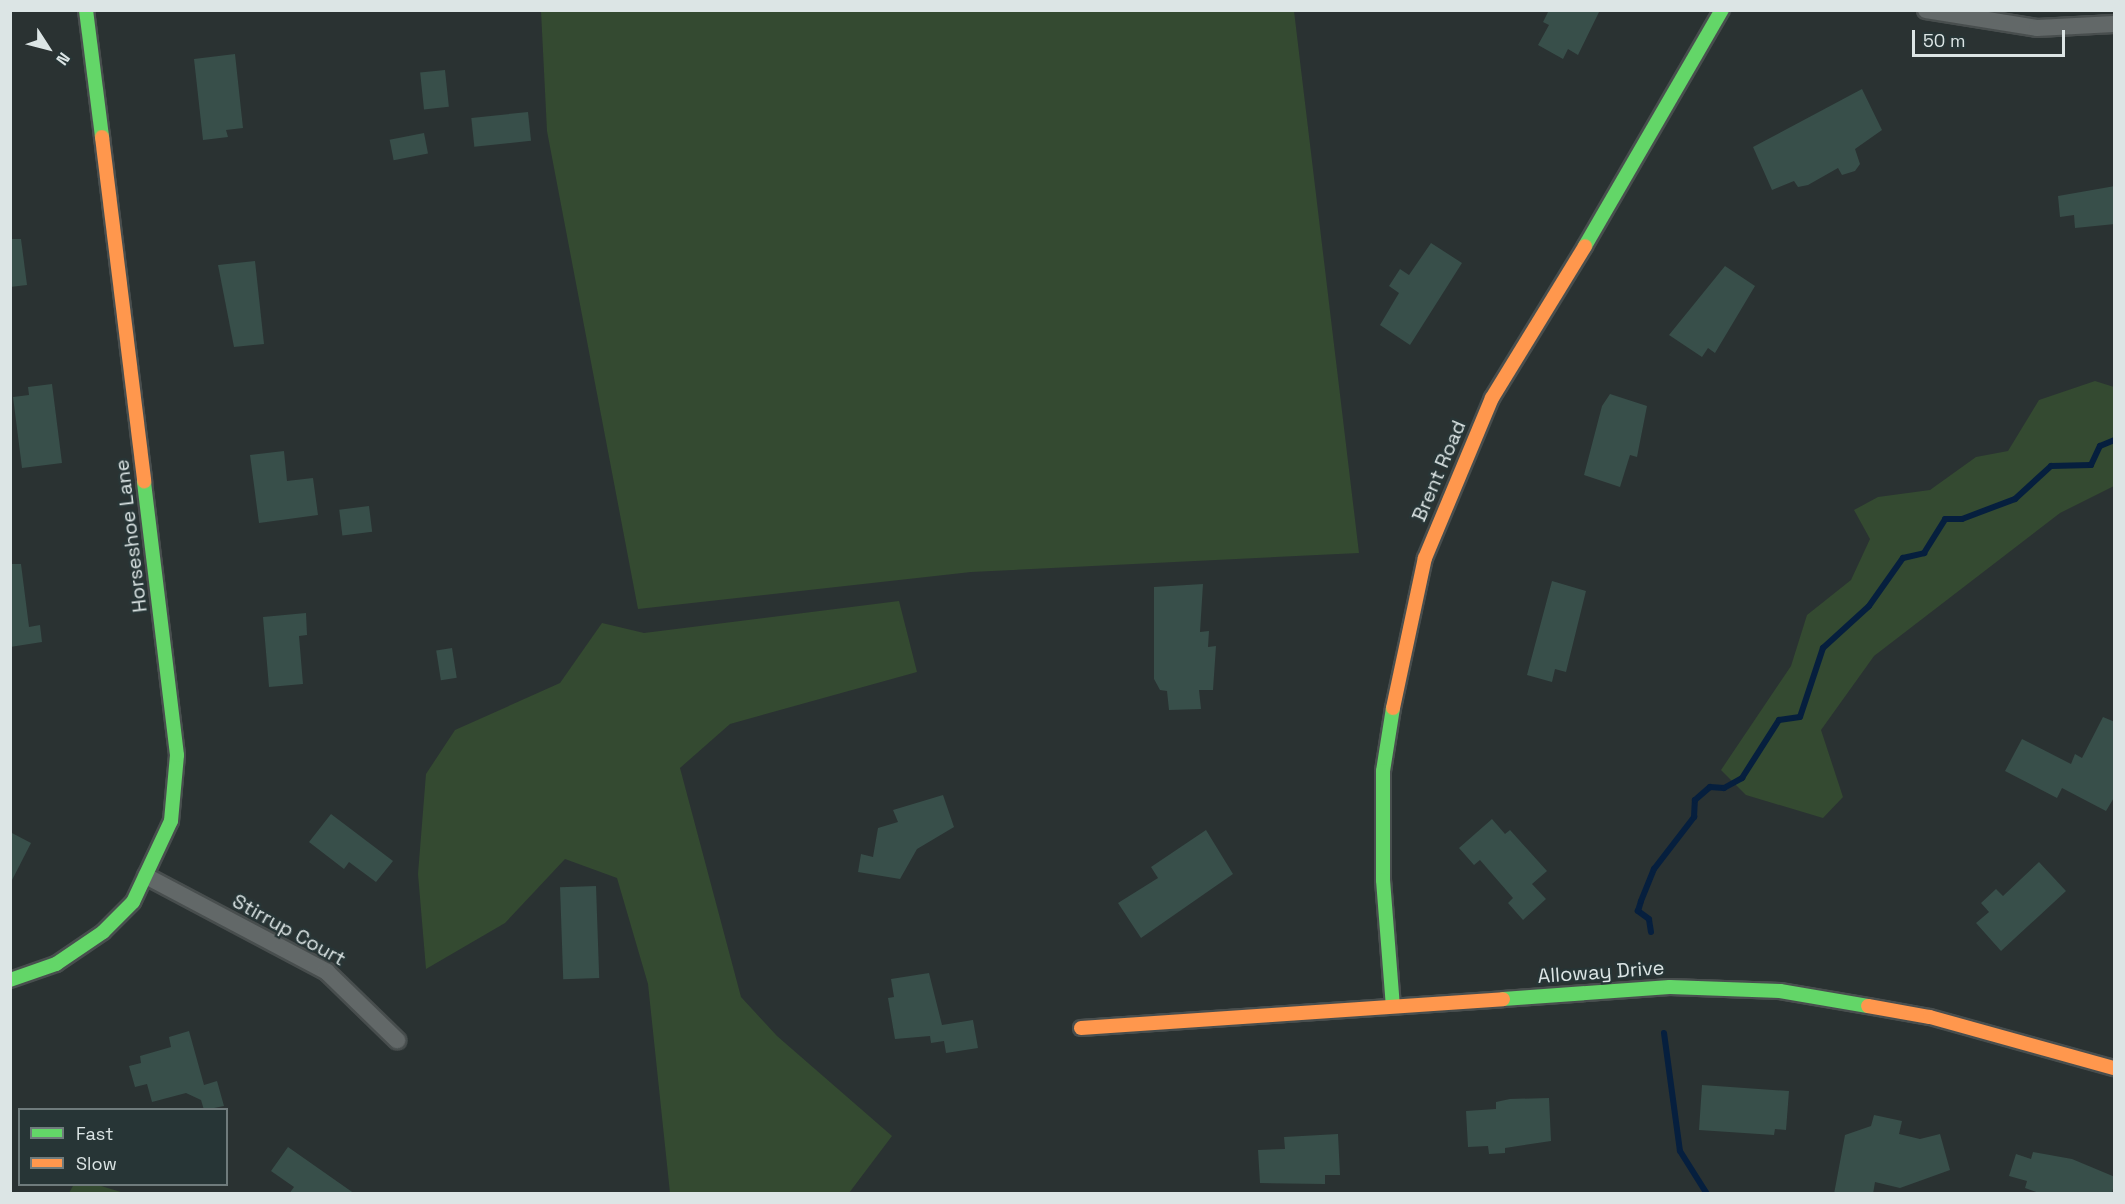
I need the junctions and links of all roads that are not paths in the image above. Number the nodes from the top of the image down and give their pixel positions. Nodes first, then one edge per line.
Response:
1 (86, 10) edge
2 (1722, 10) edge
3 (1926, 10) edge
4 (2114, 24) edge
5 (146, 876) junction
6 (10, 980) edge
7 (1393, 1006) junction
8 (1081, 1028) dead end
9 (397, 1040) dead end
10 (2115, 1068) edge

1 - 5 street, Horseshoe Lane
2 - 7 street, Brent Road
3 - 4 street
5 - 6 street, Horseshoe Lane
5 - 9 street, Stirrup Court
7 - 8 street, Alloway Drive
7 - 10 street, Alloway Drive

